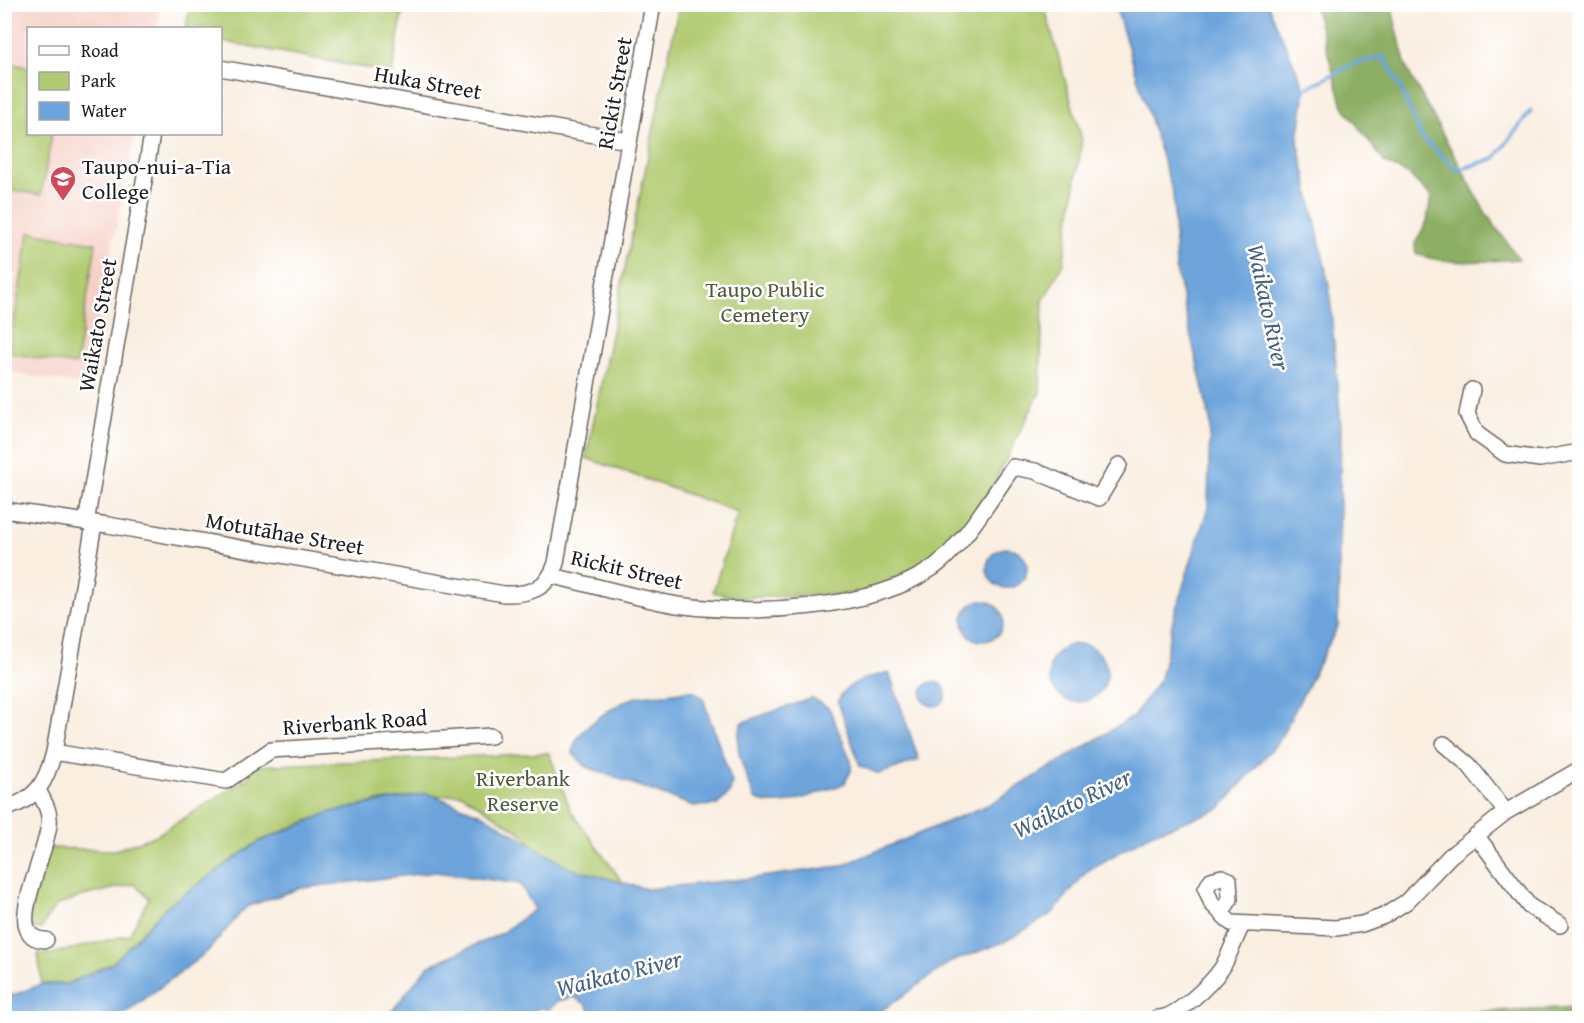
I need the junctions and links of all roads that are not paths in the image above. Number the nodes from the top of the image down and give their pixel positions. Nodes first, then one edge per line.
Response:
1 (653, 4) edge
2 (222, 68) edge
3 (152, 135) edge
4 (628, 141) junction
5 (1472, 390) dead end
6 (1580, 452) edge
7 (1119, 465) dead end
8 (4, 510) edge
9 (90, 524) junction
10 (552, 576) junction
11 (491, 736) dead end
12 (1444, 744) dead end
13 (54, 752) junction
14 (1580, 769) edge
15 (38, 790) junction
16 (4, 809) edge
17 (1506, 812) junction
18 (1476, 835) junction
19 (1222, 912) dead end
20 (1242, 925) junction
21 (1560, 925) dead end
22 (46, 939) dead end
23 (1158, 1018) edge

1 - 4 street, Rickit Street
2 - 4 street, Huka Street
3 - 9 street, Waikato Street
4 - 10 street, Rickit Street
5 - 6 street
7 - 10 street, Rickit Street
8 - 9 street, Motutāhae Street
9 - 10 street, Motutāhae Street
9 - 13 street, Waikato Street
11 - 13 street, Riverbank Road
12 - 17 street
13 - 15 street, Waikato Street
14 - 17 street
15 - 16 street
15 - 22 street
17 - 18 street
18 - 20 street
18 - 21 street
19 - 20 street
20 - 23 street

